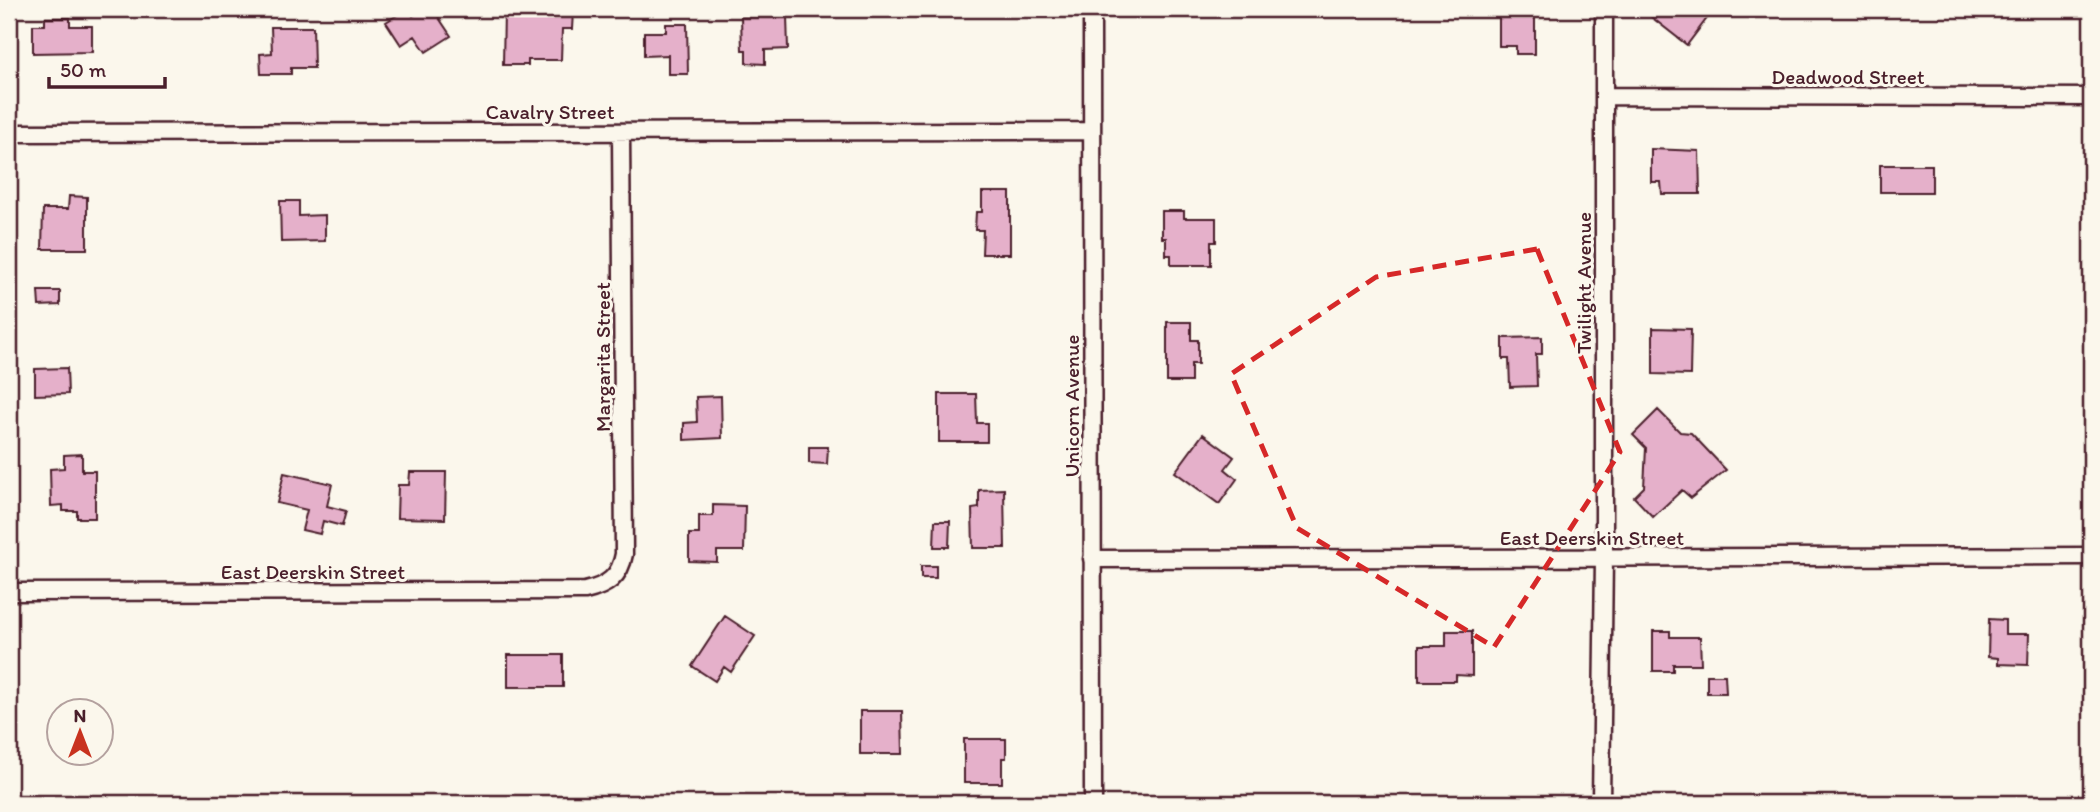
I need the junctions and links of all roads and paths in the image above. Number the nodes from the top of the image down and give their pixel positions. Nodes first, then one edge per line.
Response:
1 (1092, 9) edge
2 (1604, 9) edge
3 (1604, 96) junction
4 (2091, 97) edge
5 (1091, 131) junction
6 (621, 132) junction
7 (9, 133) edge
8 (2091, 556) edge
9 (1604, 558) junction
10 (1092, 559) junction
11 (614, 579) joint
12 (9, 592) edge
13 (1093, 803) edge
14 (1601, 803) edge

1 - 5 street, Unicorn Avenue
2 - 3 street, Twilight Avenue
3 - 4 street, Deadwood Street
3 - 9 street, Twilight Avenue
5 - 6 street, Cavalry Street
5 - 10 street, Unicorn Avenue
6 - 7 street, Cavalry Street
6 - 11 street, Margarita Street
8 - 9 street, East Deerskin Street
9 - 10 street, East Deerskin Street
9 - 14 street, Twilight Avenue
10 - 13 street, Unicorn Avenue
11 - 12 street, East Deerskin Street

